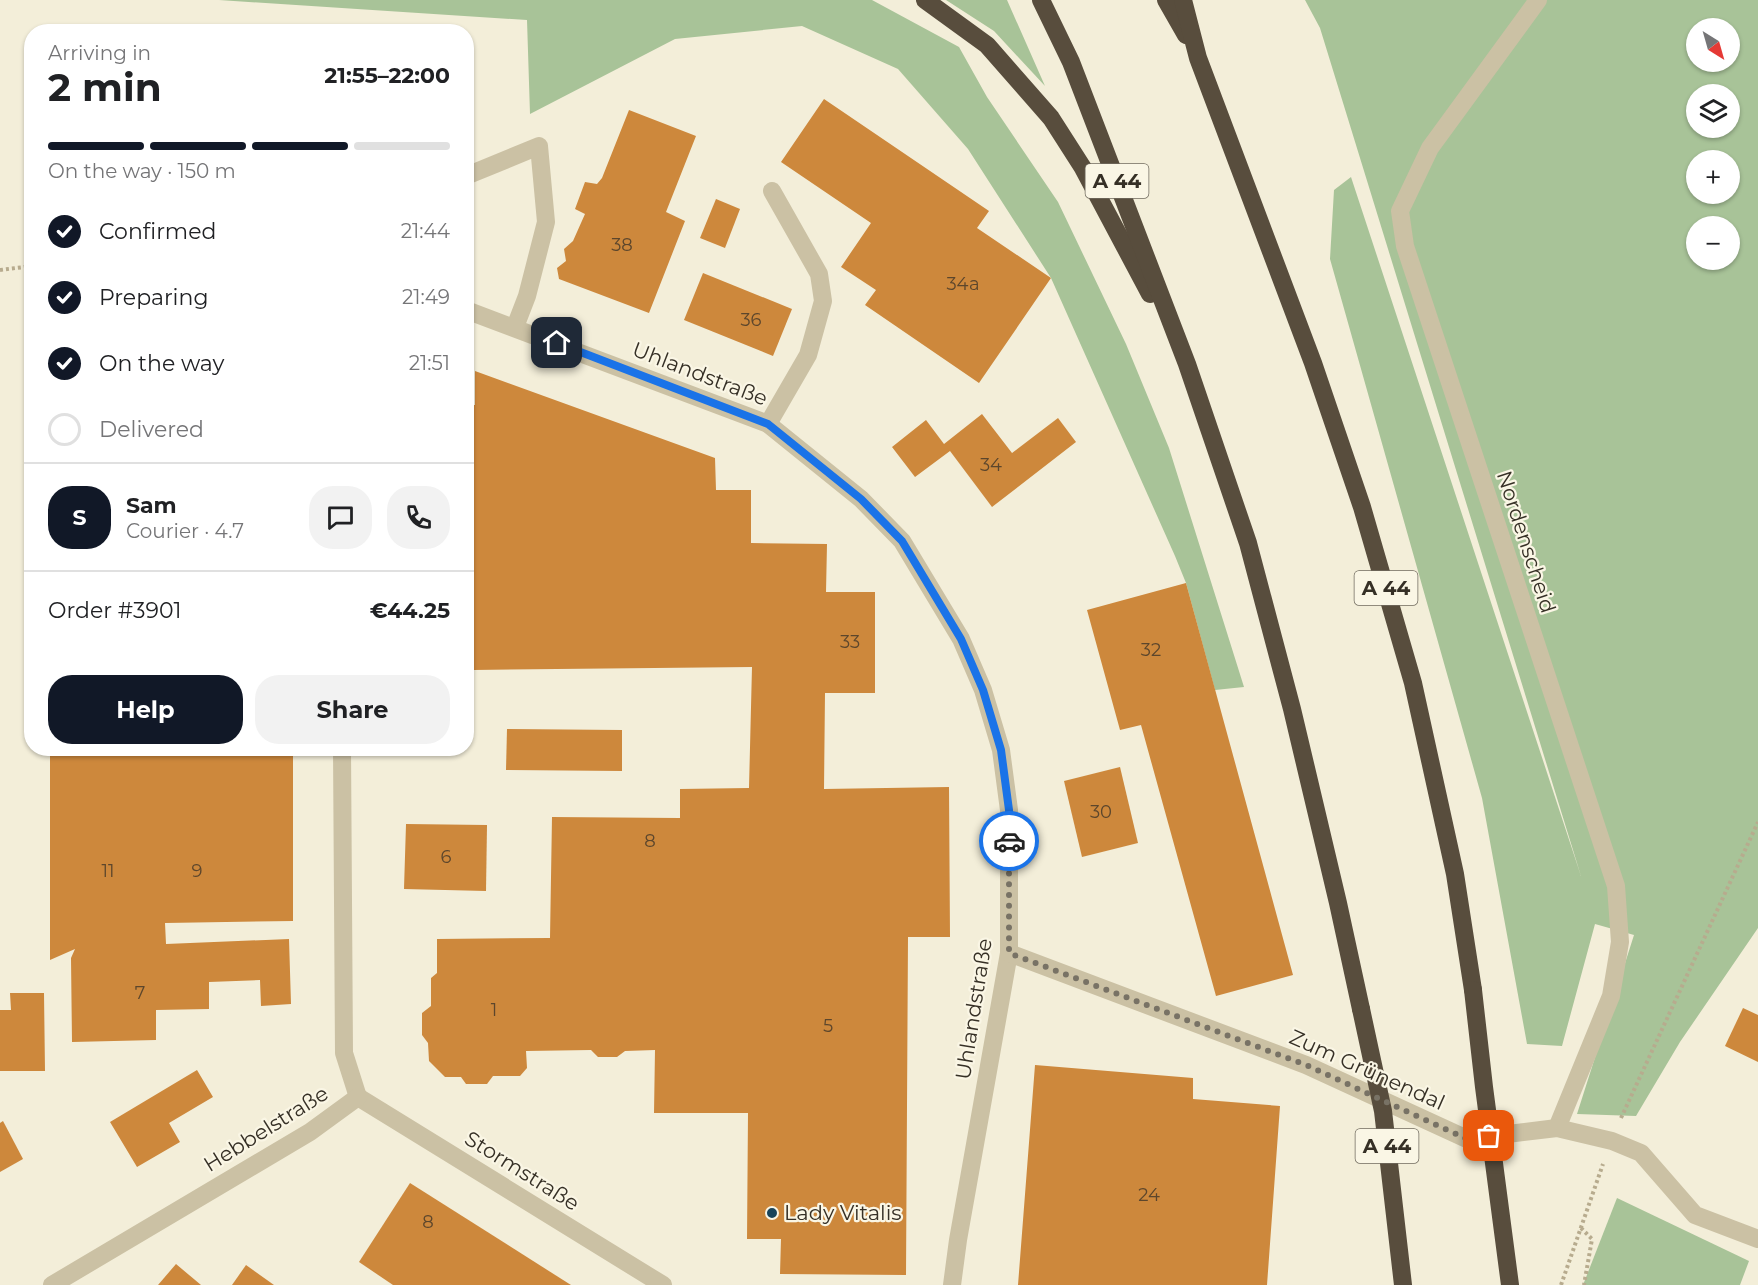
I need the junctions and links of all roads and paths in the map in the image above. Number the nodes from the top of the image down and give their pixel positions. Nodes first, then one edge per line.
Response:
1 (925, 0) edge
2 (1041, 0) edge
3 (1166, 0) edge
4 (1183, 0) edge
5 (1538, 0) edge
6 (1198, 58) junction
7 (474, 173) edge
8 (772, 192) dead end
9 (24, 267) edge
10 (0, 270) edge
11 (474, 313) edge
12 (515, 327) junction
13 (1187, 364) junction
14 (768, 424) junction
15 (342, 756) edge
16 (1758, 822) edge
17 (1009, 953) junction
18 (358, 1096) junction
19 (1557, 1128) junction
20 (1612, 1141) junction
21 (1581, 1228) junction
22 (1758, 1239) edge
23 (52, 1285) edge
24 (663, 1285) edge
25 (952, 1285) edge
26 (1403, 1285) edge
27 (1510, 1285) edge
28 (1561, 1285) edge
29 (1584, 1285) edge

1 - 13 highway
2 - 13 highway, A 44
3 - 6 highway, A 44
4 - 6 highway
5 - 19 street, Nordenscheid
6 - 27 highway, A 44, bridge
7 - 12 street
8 - 14 street
9 - 10 path
11 - 12 street, Uhlandstraße
12 - 14 street, Uhlandstraße
13 - 26 highway, A 44, bridge
14 - 17 street, Uhlandstraße
15 - 18 street, Hebbelstraße
16 - 20 path
17 - 19 street, Zum Grünendal
17 - 25 street, Uhlandstraße
18 - 23 street, Hebbelstraße
18 - 24 street, Stormstraße
19 - 20 street, Zum Grünendal
20 - 21 path
20 - 22 street, Zum Grünendal
21 - 28 path
21 - 29 path

